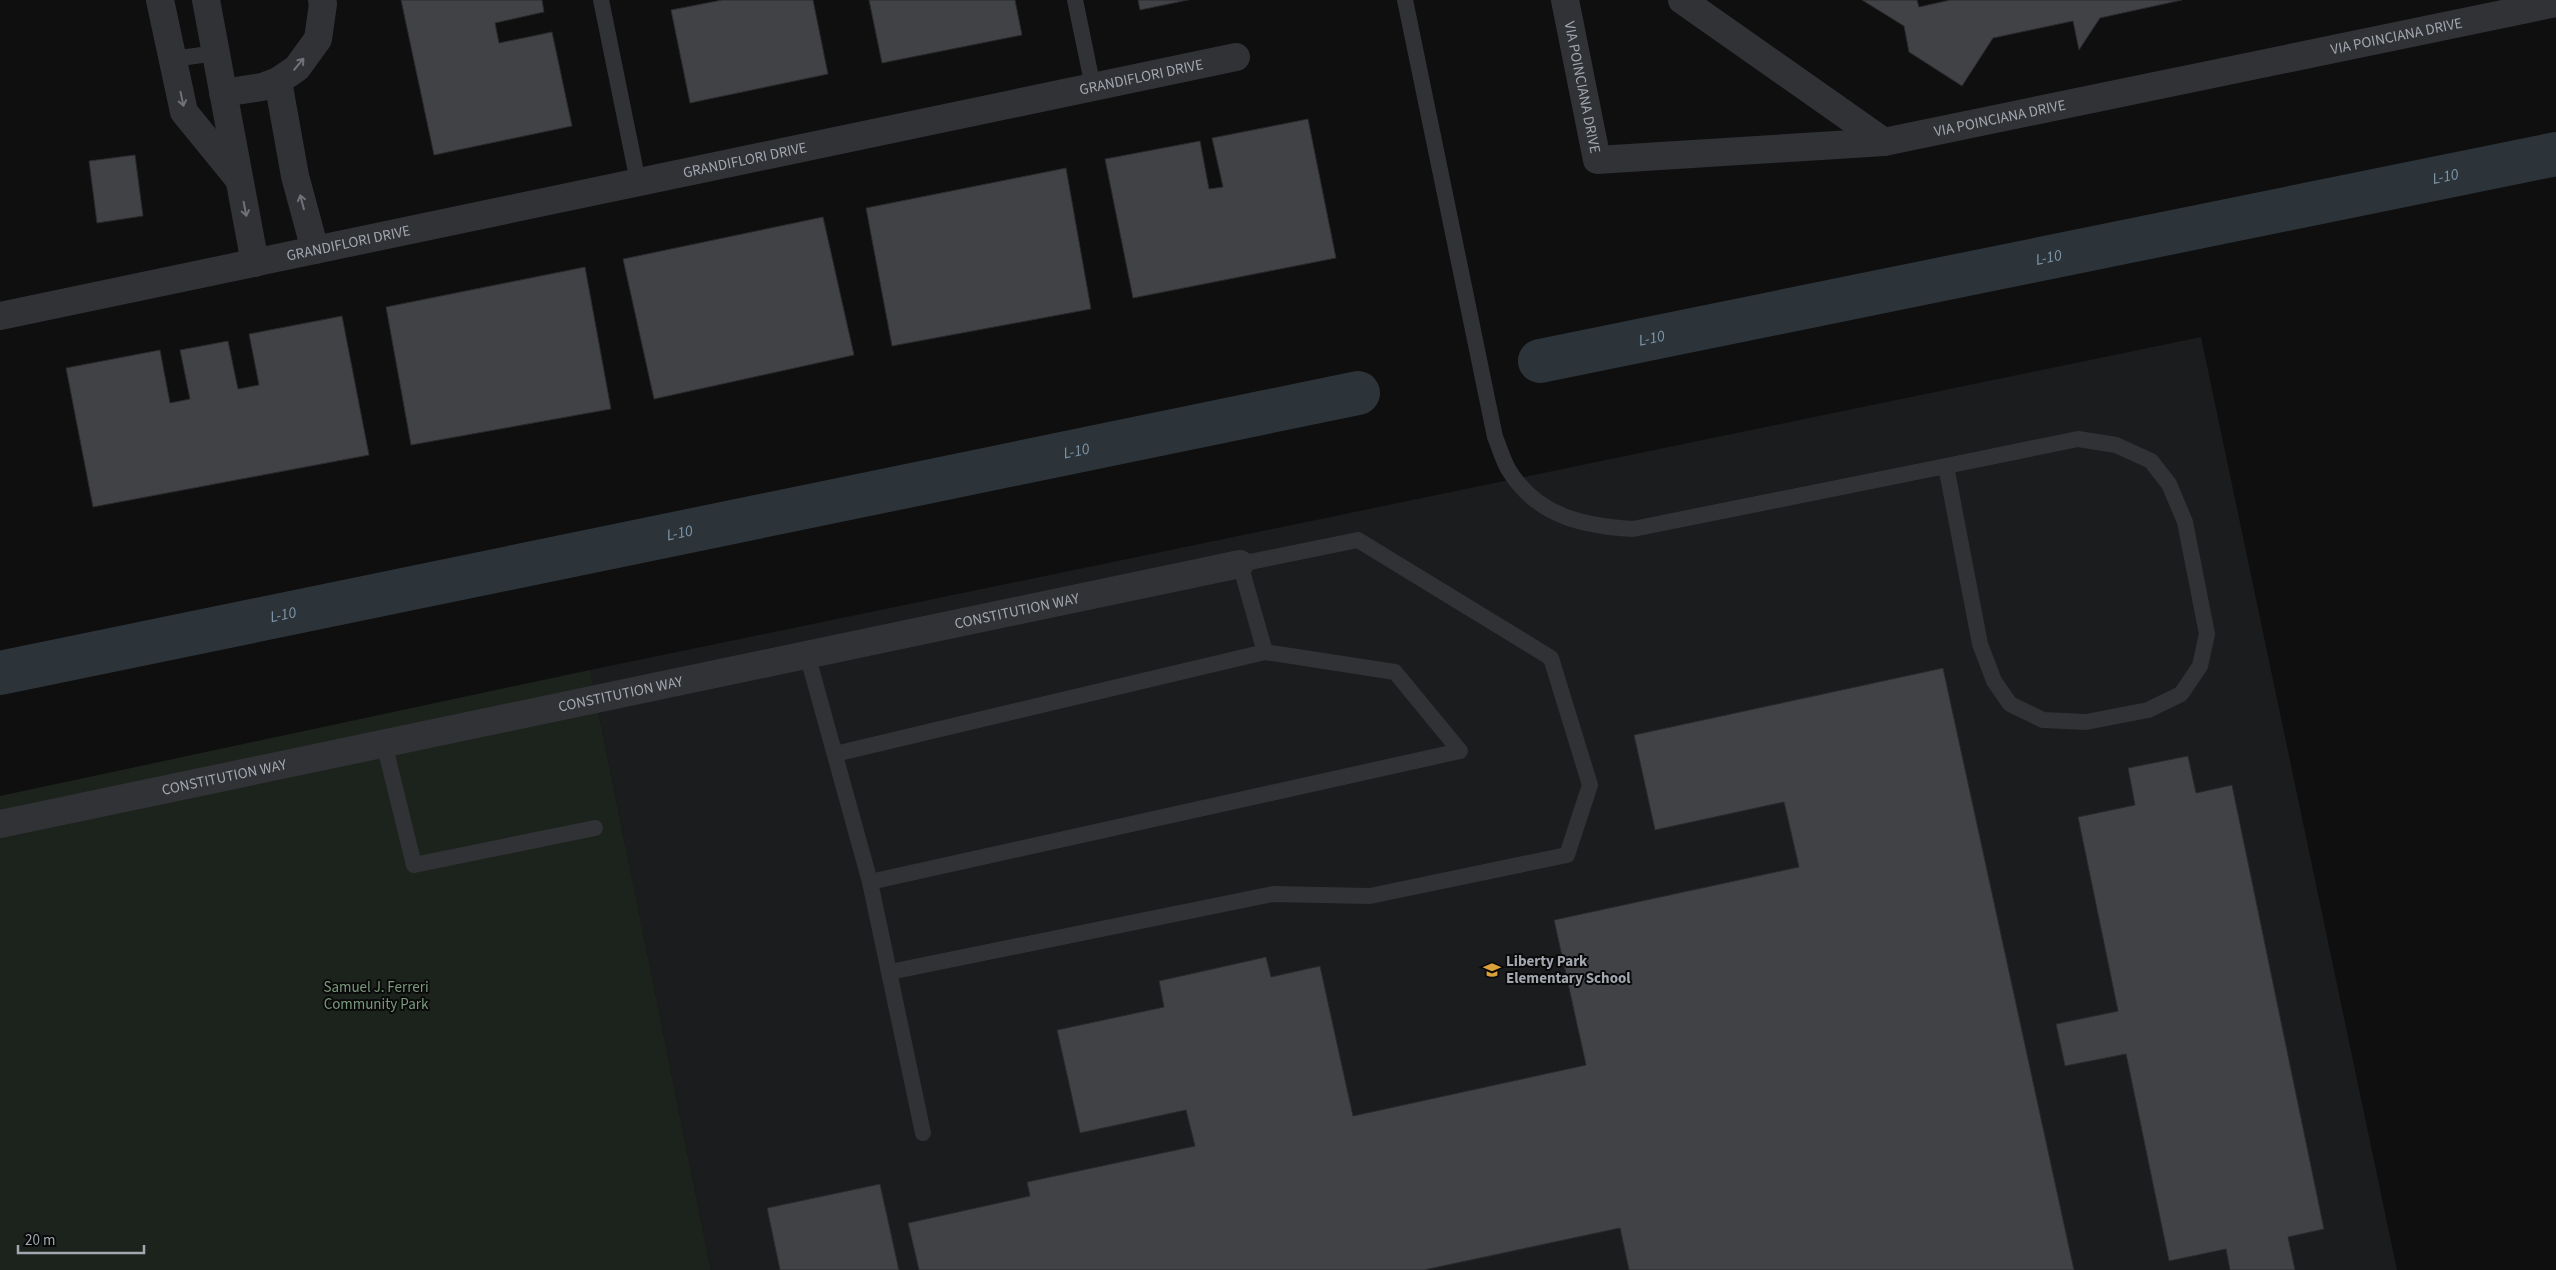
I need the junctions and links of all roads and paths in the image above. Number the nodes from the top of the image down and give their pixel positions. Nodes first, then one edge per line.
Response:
1 (160, 0) edge
2 (206, 0) edge
3 (322, 0) edge
4 (601, 0) edge
5 (1074, 0) edge
6 (1406, 0) edge
7 (1565, 0) edge
8 (1682, 0) edge
9 (2556, 3) edge
10 (216, 53) junction
11 (1236, 57) dead end
12 (173, 59) junction
13 (278, 81) junction
14 (1093, 87) junction
15 (223, 93) junction
16 (1884, 142) junction
17 (239, 179) junction
18 (638, 182) junction
19 (314, 250) junction
20 (255, 263) junction
21 (0, 316) edge
22 (1946, 466) junction
23 (1240, 564) junction
24 (1264, 652) junction
25 (807, 654) junction
26 (384, 743) junction
27 (835, 754) junction
28 (0, 824) edge
29 (595, 828) dead end
30 (870, 882) junction
31 (890, 972) junction
32 (923, 1133) dead end

1 - 12 street
2 - 10 street
13 -> 3 street
4 - 18 lane
5 - 14 lane
6 - 22 lane
7 - 16 street, VIA POINCIANA DRIVE
8 - 16 street
9 - 16 street, VIA POINCIANA DRIVE
10 - 12 lane
10 - 15 street
11 - 14 street, GRANDIFLORI DRIVE
12 -> 17 street
13 - 15 street
19 -> 13 street
14 - 18 street, GRANDIFLORI DRIVE
15 - 17 street
17 -> 20 street
18 - 19 street, GRANDIFLORI DRIVE
19 - 20 street, GRANDIFLORI DRIVE
20 - 21 street, GRANDIFLORI DRIVE
22 - 22 lane
23 - 24 lane
23 - 25 street, CONSTITUTION WAY
23 - 31 lane
24 - 27 lane
24 - 30 lane
25 - 26 street, CONSTITUTION WAY
25 - 27 lane
26 - 28 street, CONSTITUTION WAY
26 - 29 lane
27 - 30 lane
30 - 31 lane
31 - 32 lane

